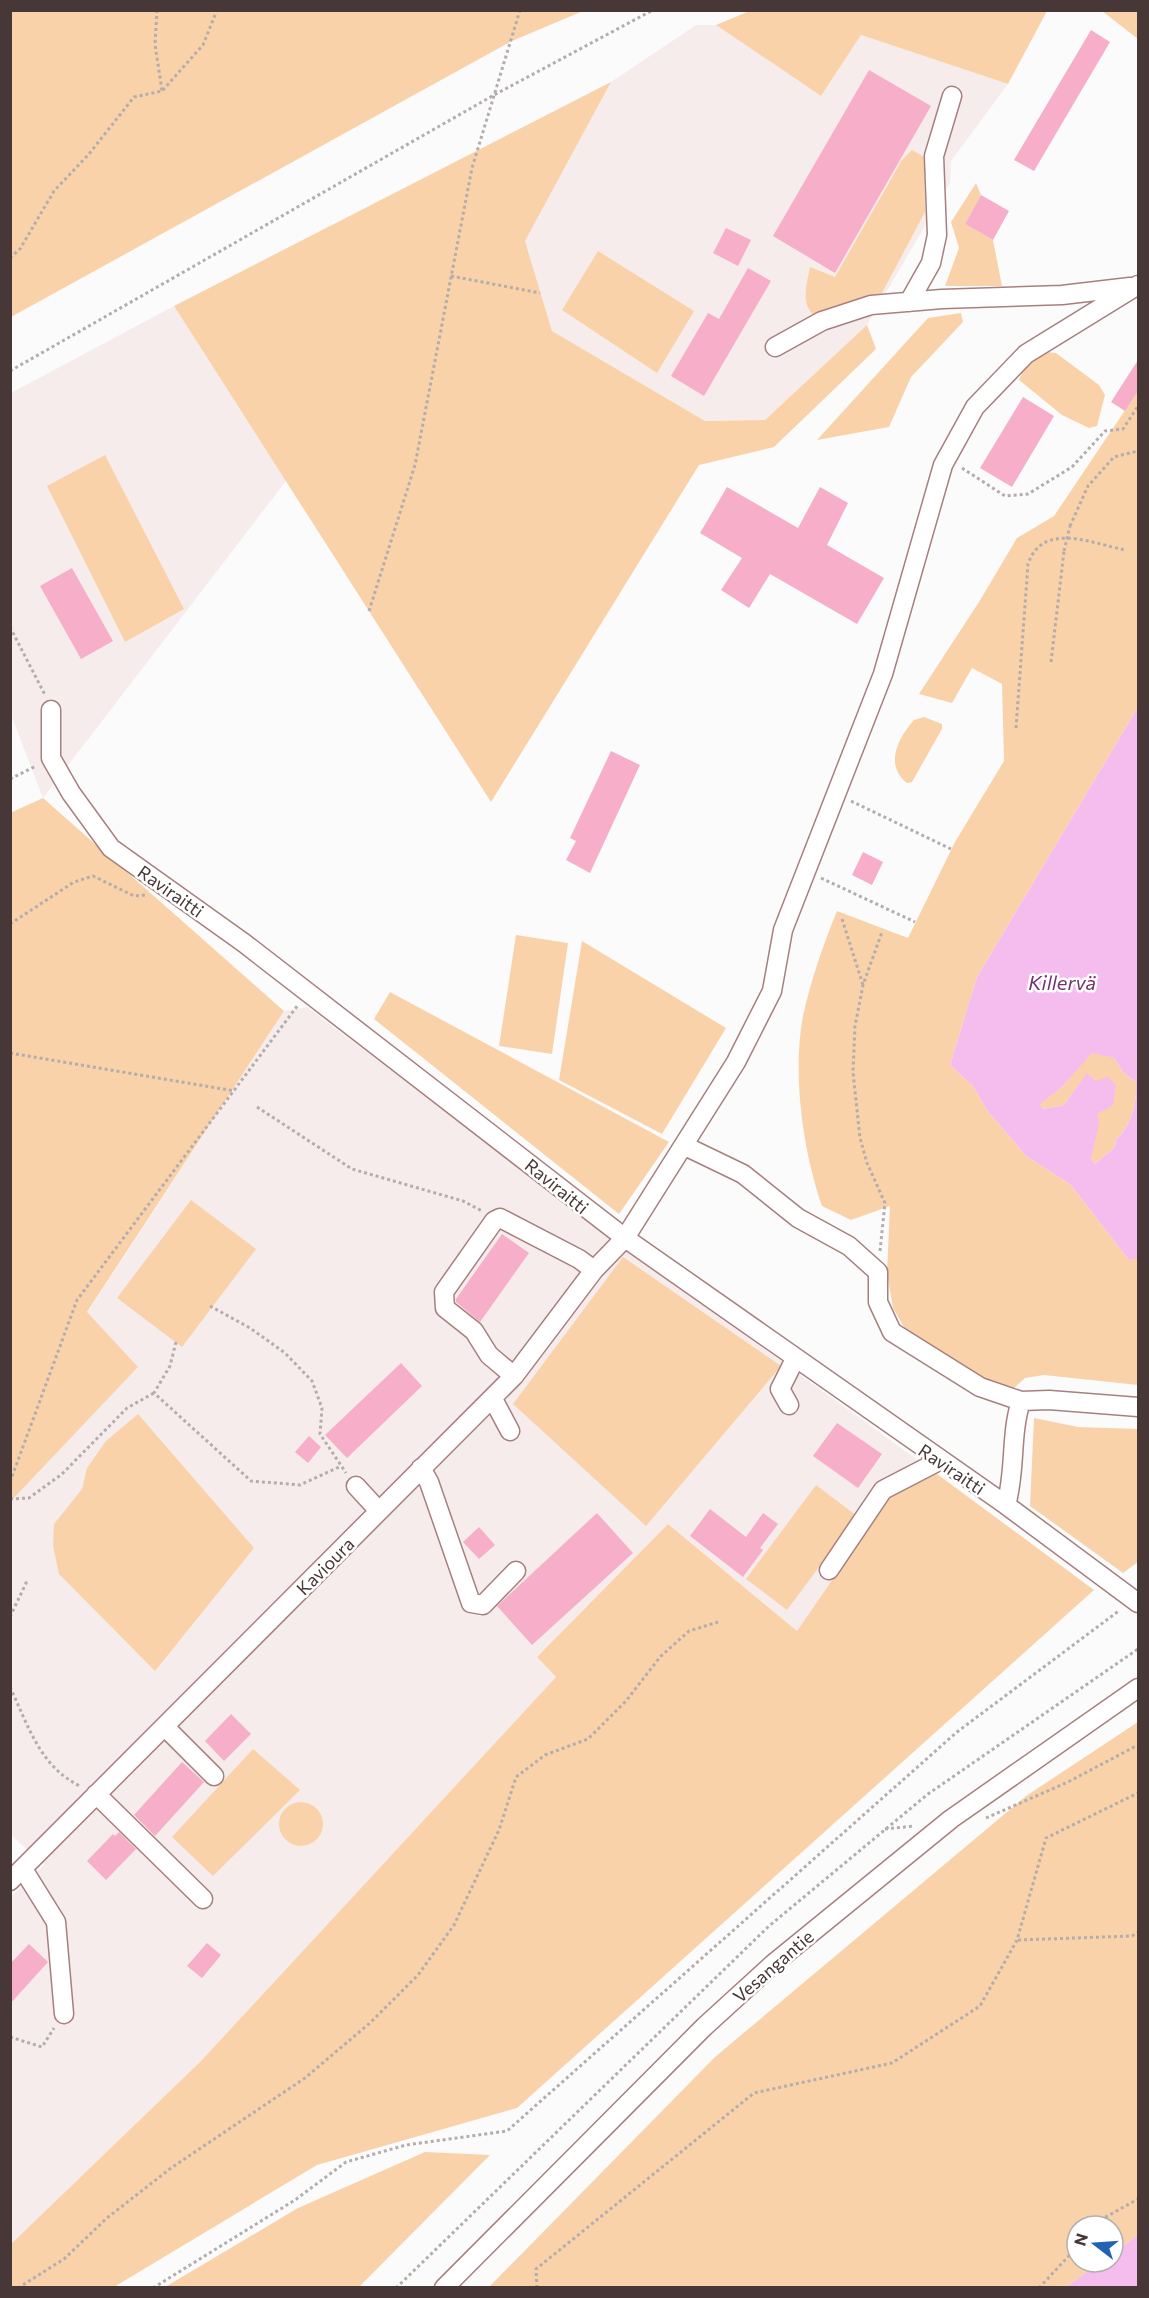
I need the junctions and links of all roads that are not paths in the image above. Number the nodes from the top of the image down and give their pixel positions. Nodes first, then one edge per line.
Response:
1 (952, 96) dead end
2 (1136, 286) edge
3 (909, 302) junction
4 (775, 347) dead end
5 (51, 710) road end
6 (685, 1146) junction
7 (624, 1238) junction
8 (594, 1270) junction
9 (795, 1359) junction
10 (514, 1376) junction
11 (493, 1399) junction
12 (1021, 1401) junction
13 (789, 1406) dead end
14 (1138, 1407) edge
15 (510, 1431) dead end
16 (939, 1461) junction
17 (420, 1468) junction
18 (356, 1486) road end
19 (1006, 1505) junction
20 (379, 1511) junction
21 (829, 1570) dead end
22 (516, 1571) dead end
23 (1136, 1601) edge
24 (1138, 1688) edge
25 (165, 1727) junction
26 (214, 1776) dead end
27 (96, 1794) junction
28 (16, 1875) edge
29 (203, 1899) dead end
30 (64, 2014) road end
31 (444, 2288) edge

1 - 3 street
2 - 3 street
2 - 6 street, Kavioura
3 - 4 street
5 - 7 street, Raviraitti
6 - 7 street, Kavioura
6 - 12 street
7 - 8 street, Kavioura
7 - 9 street, Raviraitti
8 - 10 street, Kavioura
8 - 10 street
9 - 13 street
9 - 16 street, Raviraitti
10 - 11 street, Kavioura
11 - 15 street
11 - 17 street, Kavioura
12 - 14 street
12 - 19 street
16 - 19 street, Raviraitti
16 - 21 street
17 - 20 street, Kavioura
17 - 22 street
18 - 20 street
19 - 23 street, Raviraitti
20 - 25 street, Kavioura
24 - 31 street, Vesangantie
25 - 26 street
25 - 27 street, Kavioura
27 - 28 street, Kavioura
27 - 29 street
28 - 30 street

